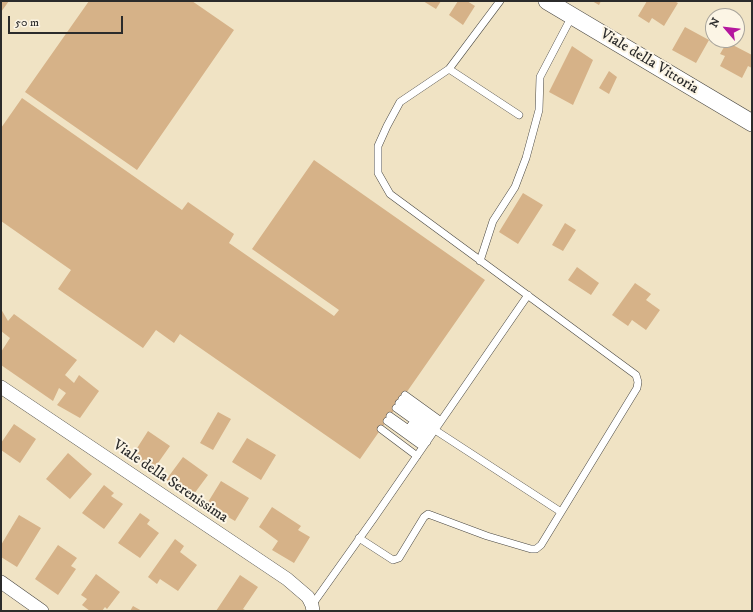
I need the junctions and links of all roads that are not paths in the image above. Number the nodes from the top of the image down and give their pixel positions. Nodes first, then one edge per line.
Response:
1 (500, 1) edge
2 (547, 1) edge
3 (572, 16) junction
4 (450, 69) junction
5 (519, 115) dead end
6 (752, 122) edge
7 (480, 261) junction
8 (528, 295) junction
9 (1, 387) edge
10 (393, 412) junction
11 (429, 438) junction
12 (561, 512) junction
13 (359, 538) junction
14 (1, 582) edge
15 (308, 600) edge
16 (42, 611) edge

1 - 4 lane
2 - 3 street, Viale della Vittoria
3 - 6 street, Viale della Vittoria
3 - 7 lane
4 - 5 lane
4 - 7 lane
7 - 8 lane
8 - 11 lane
8 - 12 lane
9 - 15 street, Viale della Serenissima
10 - 11 lane
10 - 11 lane
10 - 11 lane
10 - 11 lane
11 - 12 lane
11 - 13 lane
12 - 13 lane
13 - 15 lane
14 - 16 street

